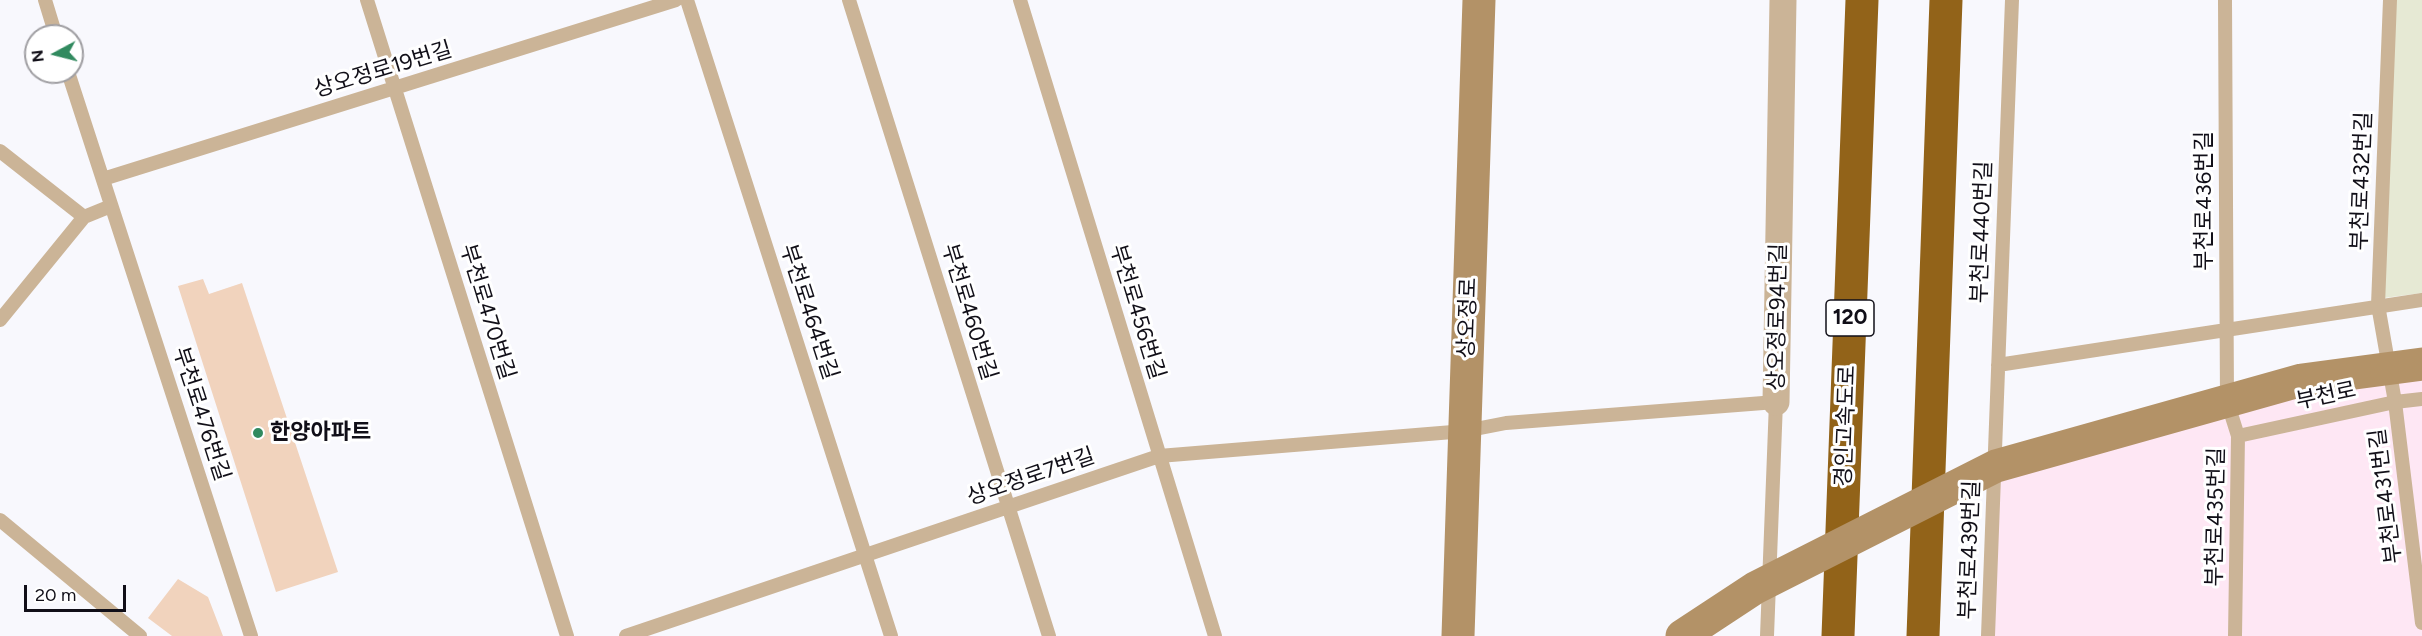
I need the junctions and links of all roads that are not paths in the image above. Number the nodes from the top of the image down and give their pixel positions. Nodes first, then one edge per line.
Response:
1 (45, 0) edge
2 (367, 0) edge
3 (676, 0) edge
4 (687, 0) edge
5 (849, 0) edge
6 (1020, 0) edge
7 (1479, 0) edge
8 (1783, 0) edge
9 (1862, 0) edge
10 (1946, 0) edge
11 (2012, 0) edge
12 (2224, 0) edge
13 (2390, 0) edge
14 (52, 24) edge
15 (72, 84) edge
16 (395, 88) junction
17 (0, 151) edge
18 (103, 179) junction
19 (111, 206) junction
20 (84, 217) junction
21 (2422, 300) edge
22 (2378, 305) junction
23 (0, 320) edge
24 (2226, 329) junction
25 (2388, 364) joint
26 (2422, 364) edge
27 (1998, 366) junction
28 (2422, 399) edge
29 (2227, 401) joint
30 (1776, 402) junction
31 (2396, 402) junction
32 (1465, 431) junction
33 (2238, 436) junction
34 (1159, 456) junction
35 (1995, 465) joint
36 (1008, 507) junction
37 (0, 520) edge
38 (865, 555) junction
39 (2422, 623) edge
40 (1767, 635) edge
41 (140, 636) edge
42 (251, 636) edge
43 (567, 636) edge
44 (626, 636) edge
45 (891, 636) edge
46 (1049, 636) edge
47 (1215, 636) edge
48 (1458, 636) edge
49 (1682, 636) edge
50 (1838, 636) edge
51 (1923, 636) edge
52 (1988, 636) edge
53 (2235, 636) edge

1 - 14 lane
2 - 16 lane, 부천로470번길
3 - 16 lane, 상오정로19번길
4 - 38 lane, 부천로464번길
5 - 36 lane, 부천로460번길
6 - 34 lane, 부천로456번길
7 - 32 street, 상오정로
8 - 30 street, 상오정로94번길
9 - 50 highway, 경인고속도로 / 120
10 - 51 highway
11 - 27 lane, 부천로440번길
12 - 24 lane, 부천로436번길
13 - 22 lane, 부천로432번길
15 - 18 lane, 부천로476번길
16 - 18 lane, 상오정로19번길
16 - 43 lane, 부천로470번길
17 - 20 lane
18 - 19 lane, 부천로476번길
19 - 20 lane
19 - 42 lane, 부천로476번길
20 - 23 lane
21 - 22 lane
22 - 24 lane
22 - 25 lane, 부천로432번길
24 - 27 lane
24 - 29 lane, 부천로436번길
25 - 31 lane, 부천로431번길
26 - 49 street, bridge
27 - 35 lane, 부천로440번길
28 - 31 lane, 부천로
29 - 33 lane, 부천로435번길
30 - 32 lane, 상오정로7번길
30 - 40 lane, 상오정로94번길
31 - 33 lane, 부천로
31 - 39 lane, 부천로431번길
32 - 34 lane, 상오정로7번길
32 - 48 street, 상오정로
33 - 53 lane, 부천로435번길
34 - 36 lane, 상오정로7번길
34 - 47 lane, 부천로456번길
35 - 52 lane, 부천로439번길
36 - 38 lane, 상오정로7번길
36 - 46 lane, 부천로460번길
37 - 41 lane
38 - 44 lane, 상오정로7번길
38 - 45 lane, 부천로464번길

